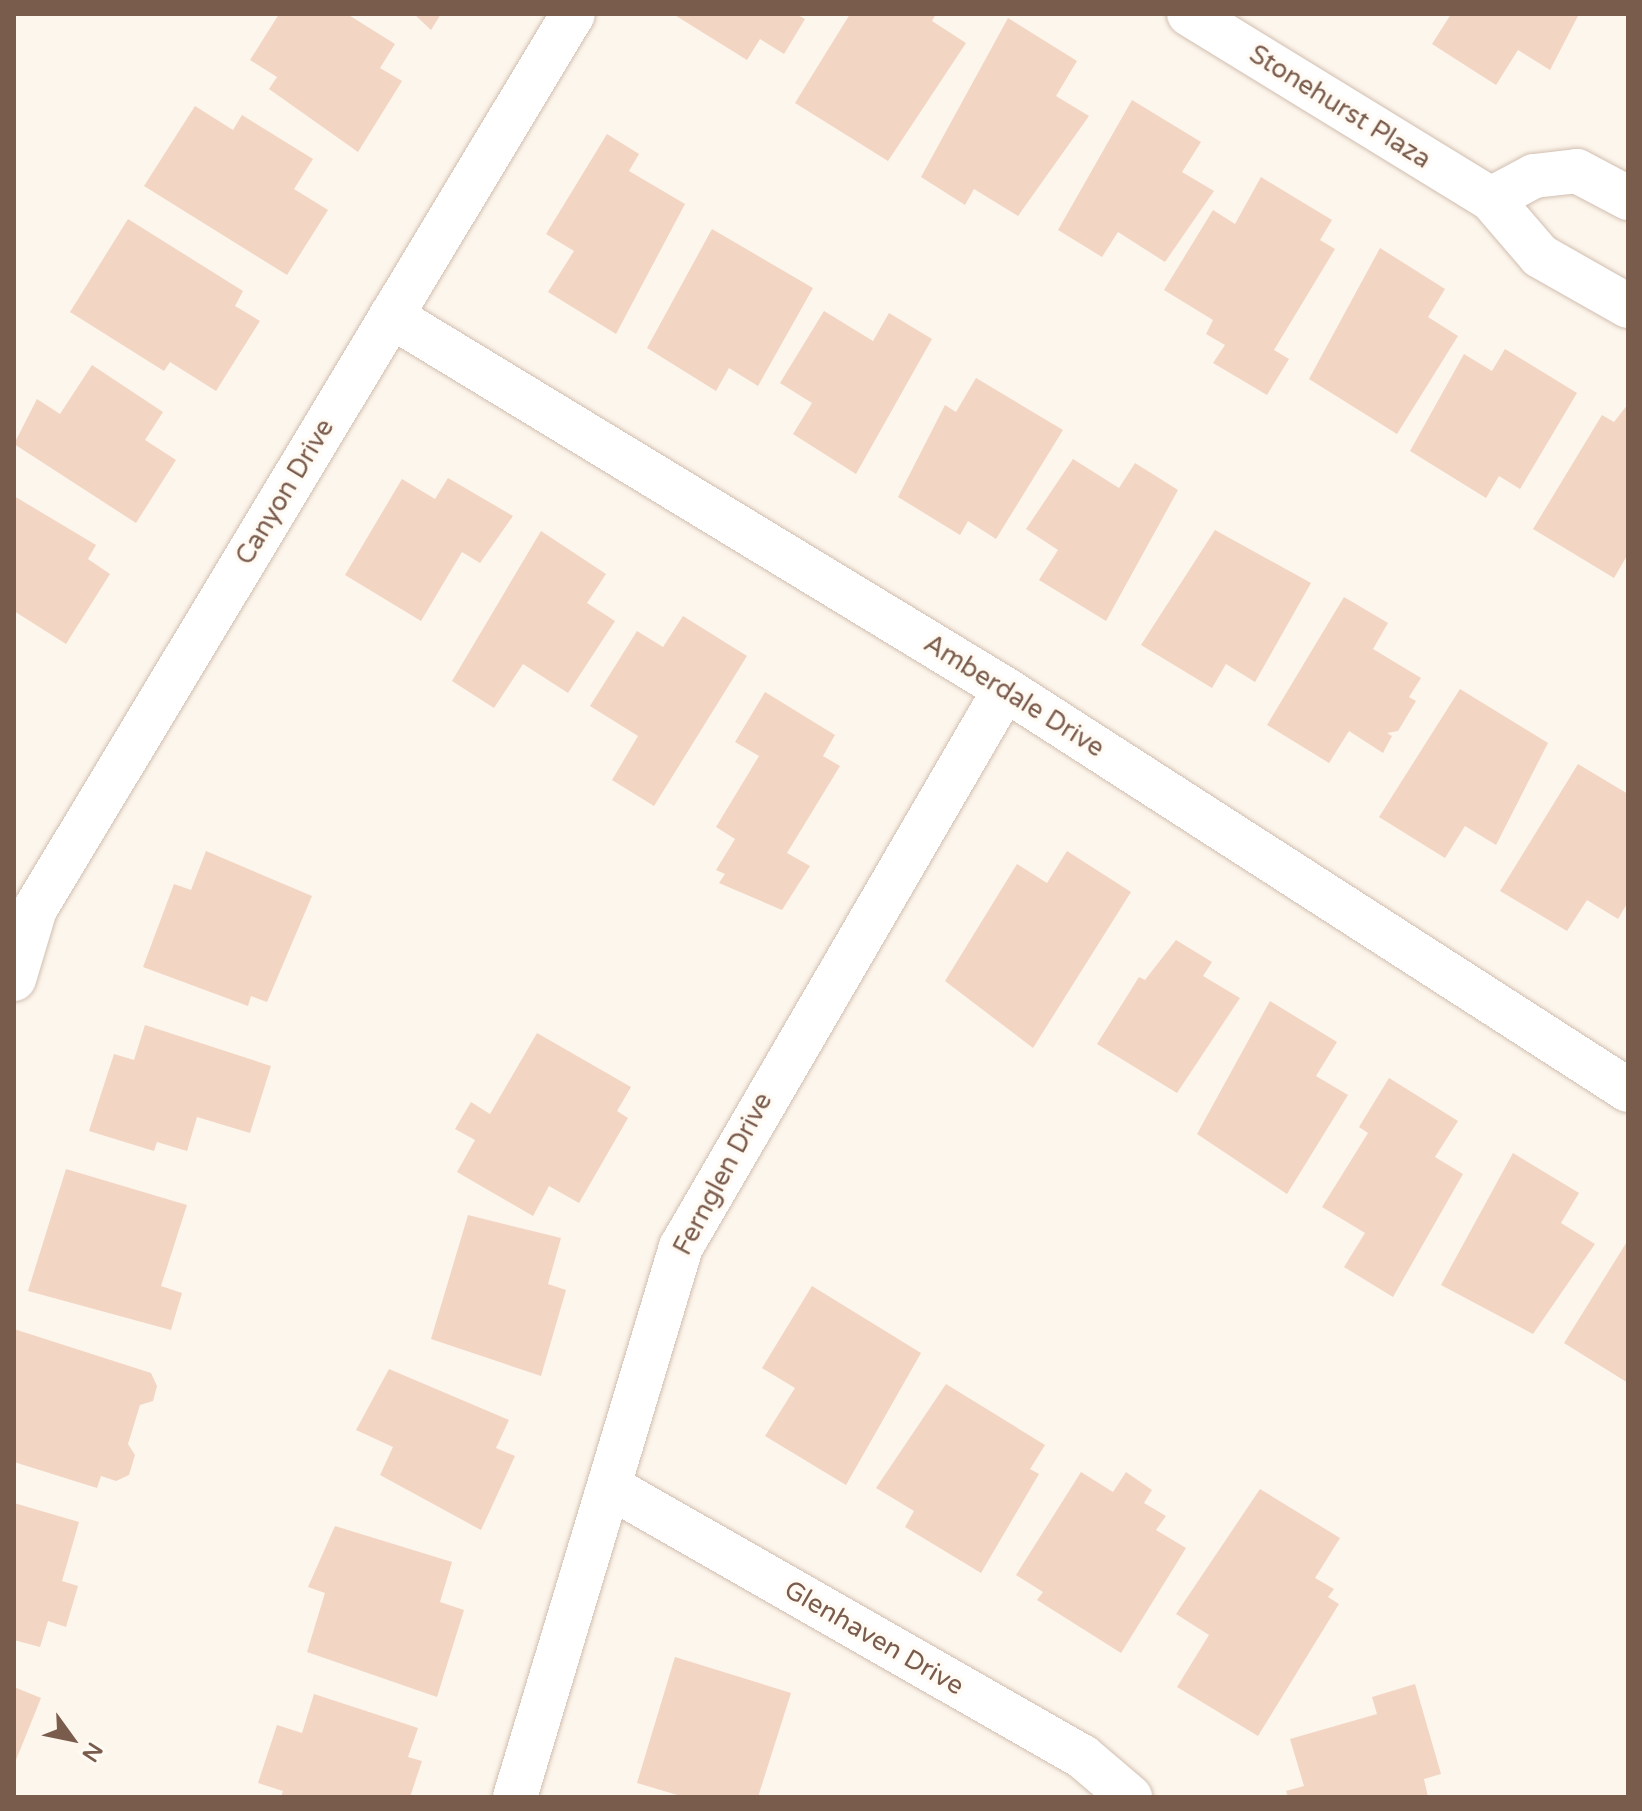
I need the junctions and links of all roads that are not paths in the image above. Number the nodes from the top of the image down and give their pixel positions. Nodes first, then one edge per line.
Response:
1 (573, 14) edge
2 (1189, 14) edge
3 (1628, 198) edge
4 (1491, 199) junction
5 (1628, 306) edge
6 (391, 316) junction
7 (1005, 689) junction
8 (14, 979) edge
9 (1628, 1090) edge
10 (612, 1488) junction
11 (515, 1797) edge
12 (1130, 1797) edge

1 - 6 street, Canyon Drive
2 - 4 street, Stonehurst Plaza
3 - 4 street
4 - 5 street, Stonehurst Plaza
6 - 7 street, Amberdale Drive
6 - 8 street, Canyon Drive
7 - 9 street, Amberdale Drive
7 - 10 street, Fernglen Drive
10 - 11 street, Fernglen Drive
10 - 12 street, Glenhaven Drive

